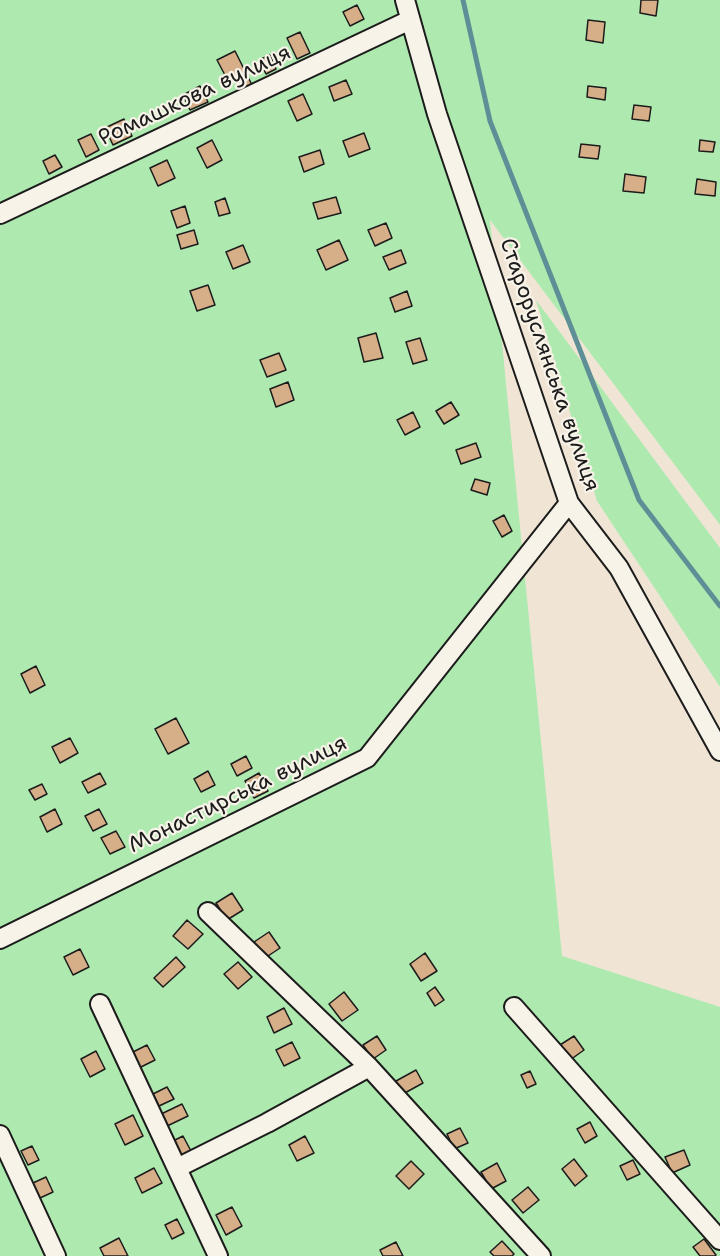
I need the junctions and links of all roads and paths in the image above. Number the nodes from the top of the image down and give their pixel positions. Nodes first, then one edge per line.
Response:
1 (405, 0) edge
2 (410, 20) junction
3 (0, 214) edge
4 (569, 503) junction
5 (720, 751) edge
6 (208, 912) dead end
7 (0, 939) edge
8 (100, 1004) dead end
9 (514, 1007) dead end
10 (369, 1067) junction
11 (0, 1135) edge
12 (177, 1168) junction
13 (720, 1240) edge
14 (56, 1256) edge
15 (218, 1256) edge
16 (541, 1256) edge

1 - 2 street, Староруслянська вулиця
2 - 3 street, Ромашкова вулиця
2 - 4 street, Староруслянська вулиця
4 - 5 street, Староруслянська вулиця
4 - 7 street, Монастирська вулиця
6 - 10 street
8 - 12 street
9 - 13 street
10 - 12 street
10 - 16 street
11 - 14 street
12 - 15 street

